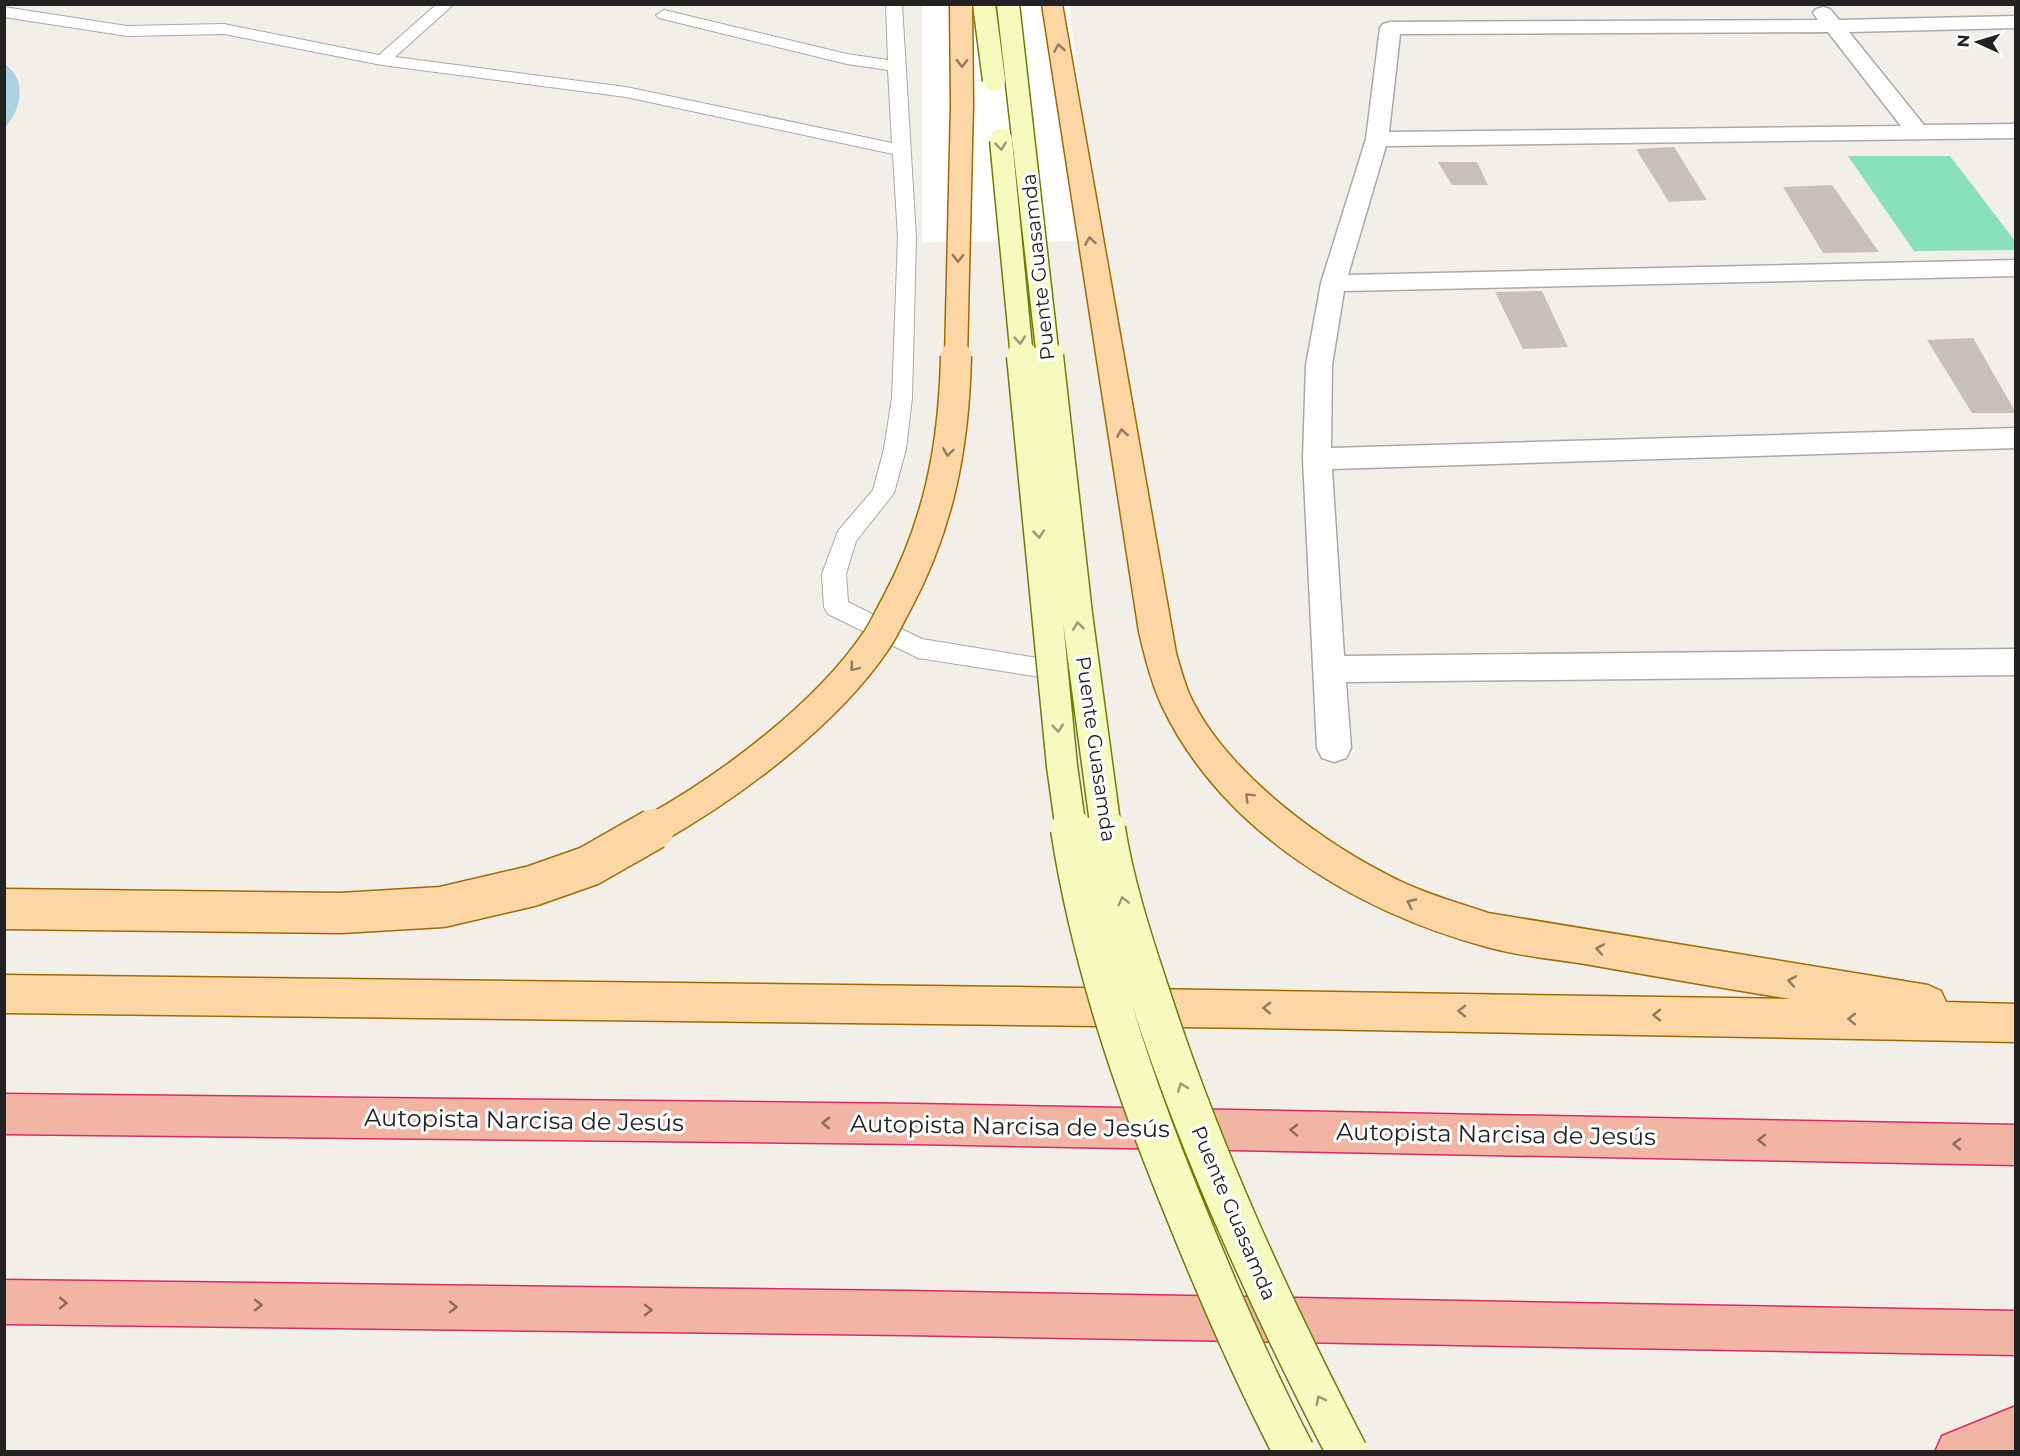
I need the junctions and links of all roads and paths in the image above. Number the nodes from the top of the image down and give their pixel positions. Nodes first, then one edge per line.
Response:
1 (447, 4) edge
2 (894, 4) edge
3 (961, 4) edge
4 (984, 4) edge
5 (1008, 4) edge
6 (1052, 4) edge
7 (1816, 4) edge
8 (4, 12) edge
9 (664, 15) dead end
10 (2016, 22) edge
11 (1833, 26) junction
12 (382, 60) junction
13 (896, 66) junction
14 (2016, 131) edge
15 (1918, 133) junction
16 (1377, 139) junction
17 (903, 151) junction
18 (2016, 268) edge
19 (1333, 283) junction
20 (2016, 438) edge
21 (1317, 459) junction
22 (2016, 662) edge
23 (1053, 669) junction
24 (1328, 669) junction
25 (1334, 748) dead end
26 (4, 909) edge
27 (4, 994) edge
28 (2016, 1021) edge
29 (4, 1114) edge
30 (2016, 1145) edge
31 (4, 1302) edge
32 (2016, 1333) edge
33 (2016, 1429) edge
34 (1294, 1452) edge
35 (1347, 1452) edge
36 (1958, 1452) edge

1 - 12 lane
2 - 13 lane
3 -> 26 main road, bridge
4 -> 23 main road, Puente Guasamda, bridge
35 -> 5 main road, Puente Guasamda, bridge
28 -> 6 main road
7 - 11 street
8 - 12 lane
9 - 13 lane
10 - 11 street
11 - 15 street
11 - 16 street
12 - 17 lane
13 - 17 lane
14 - 15 street
15 - 16 street
16 - 19 street
17 - 23 lane
18 - 19 street
19 - 21 street
20 - 21 street
21 - 24 street
22 - 24 street
23 -> 34 main road, Puente Guasamda, bridge
24 - 25 street
28 -> 27 main road
30 -> 29 highway, Autopista Narcisa de Jesús
31 -> 32 highway
33 - 36 highway

